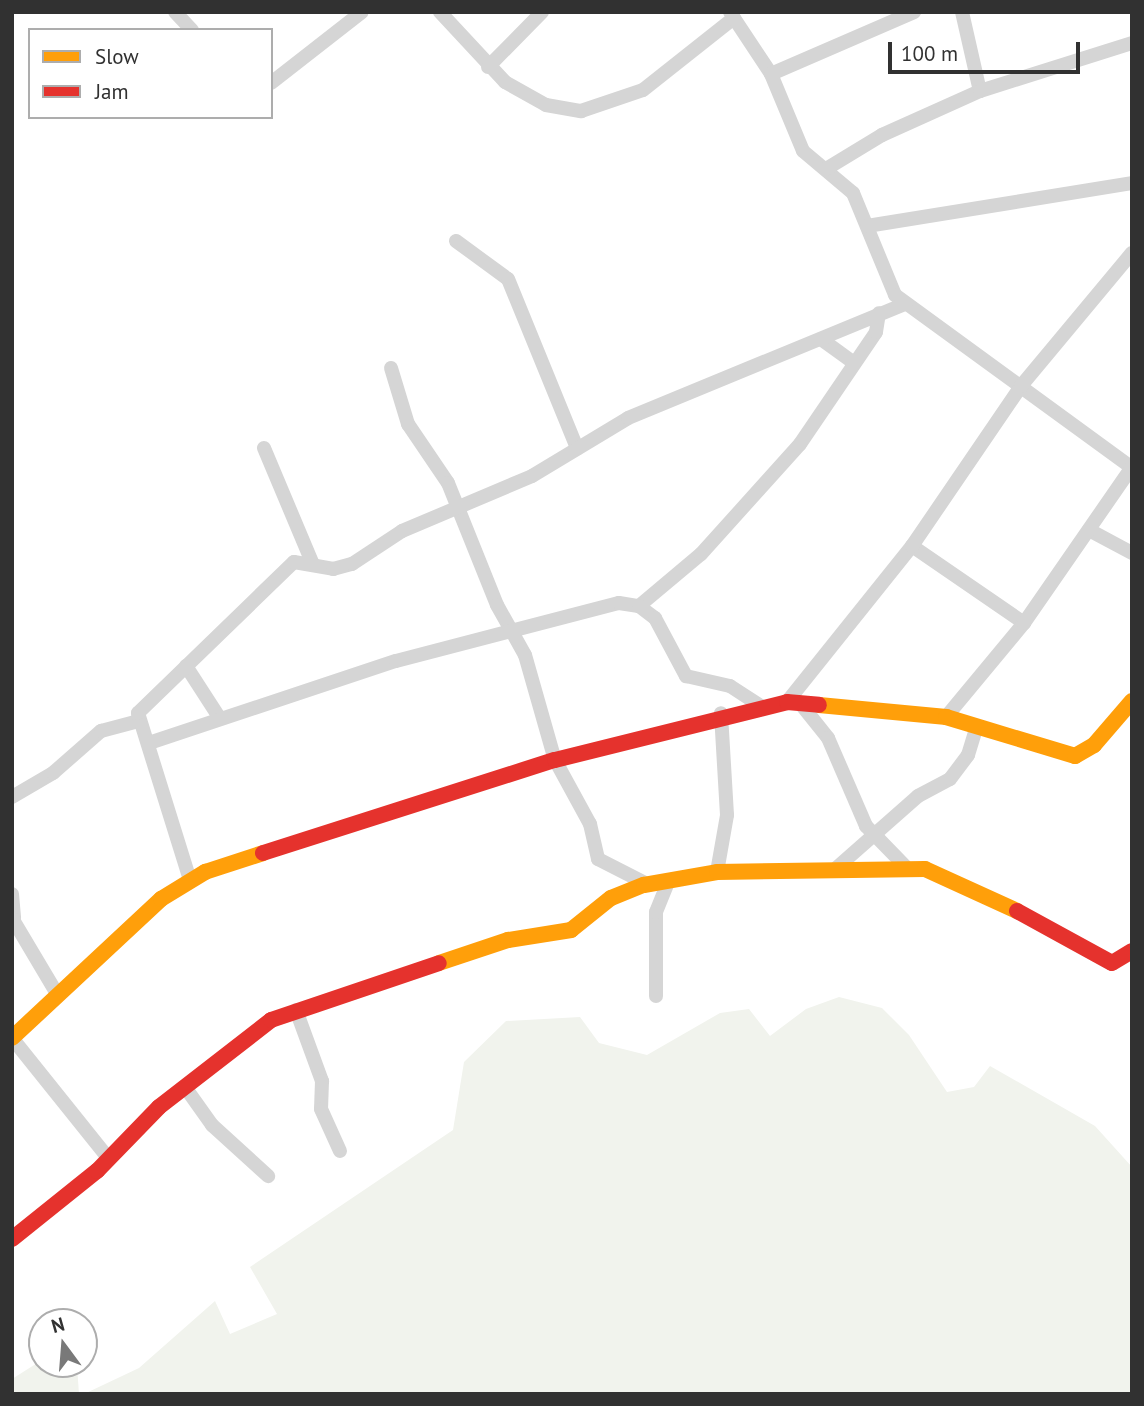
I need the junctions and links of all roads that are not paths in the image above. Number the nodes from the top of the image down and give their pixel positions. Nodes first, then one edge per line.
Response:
1 (175, 12) edge
2 (362, 12) edge
3 (440, 12) edge
4 (542, 12) edge
5 (914, 12) edge
6 (962, 12) edge
7 (732, 15) edge
8 (190, 28) edge
9 (1132, 43) edge
10 (488, 67) junction
11 (771, 74) junction
12 (273, 81) edge
13 (980, 91) junction
14 (826, 169) junction
15 (1132, 183) edge
16 (867, 226) junction
17 (456, 240) dead end
18 (1132, 253) edge
19 (905, 304) junction
20 (879, 313) junction
21 (821, 340) junction
22 (853, 362) junction
23 (391, 368) dead end
24 (1021, 386) junction
25 (264, 448) dead end
26 (577, 448) junction
27 (1132, 468) edge
28 (459, 510) junction
29 (1089, 530) junction
30 (912, 546) junction
31 (1132, 553) edge
32 (312, 562) junction
33 (639, 606) junction
34 (1024, 623) junction
35 (514, 634) junction
36 (186, 666) junction
37 (1132, 701) edge
38 (794, 702) junction
39 (761, 706) junction
40 (721, 713) junction
41 (219, 717) junction
42 (946, 718) junction
43 (138, 721) junction
44 (975, 727) junction
45 (149, 743) junction
46 (555, 760) junction
47 (12, 797) edge
48 (874, 838) junction
49 (906, 867) junction
50 (717, 872) junction
51 (832, 872) junction
52 (190, 880) junction
53 (647, 884) junction
54 (667, 885) junction
55 (12, 894) edge
56 (13, 918) edge
57 (1130, 957) edge
58 (56, 992) junction
59 (656, 996) dead end
60 (296, 1010) junction
61 (12, 1038) edge
62 (185, 1087) junction
63 (340, 1151) dead end
64 (108, 1158) junction
65 (268, 1176) dead end
66 (12, 1239) edge

1 - 8 street
2 - 12 street
3 - 10 street
4 - 10 street
5 - 11 street
6 - 13 street
7 - 10 street
7 - 11 street
9 - 13 street
11 - 14 street
13 - 14 street
14 - 16 street
15 - 16 street
16 - 19 street
17 - 26 street
18 - 24 street
19 - 20 street
19 - 24 street
20 - 21 street
20 - 22 street
21 - 22 street
21 - 26 street
22 - 33 street
23 - 28 street
24 - 27 street
24 - 30 street
25 - 32 street
26 - 28 street
27 - 29 street
28 - 32 street
28 - 35 street
29 - 31 street
29 - 34 street
30 - 34 street
30 - 38 street
32 - 36 street
33 - 35 street
33 - 39 street
34 - 42 street
35 - 41 street
35 - 46 street
36 - 41 street
36 - 43 street
37 - 44 street
38 - 39 street
38 - 42 street
38 - 48 street
39 - 40 street
40 - 46 street
40 - 50 street
41 - 45 street
42 - 44 street
43 - 45 street
43 - 47 street
44 - 48 street
45 - 52 street
46 - 52 street
46 - 53 street
48 - 49 street
48 - 51 street
49 - 51 street
49 - 57 street
50 - 51 street
50 - 54 street
52 - 58 street
53 - 54 street
53 - 60 street
54 - 59 street
55 - 56 street
56 - 58 street
58 - 61 street
60 - 62 street
60 - 63 street
61 - 64 street
62 - 64 street
62 - 65 street
64 - 66 street

